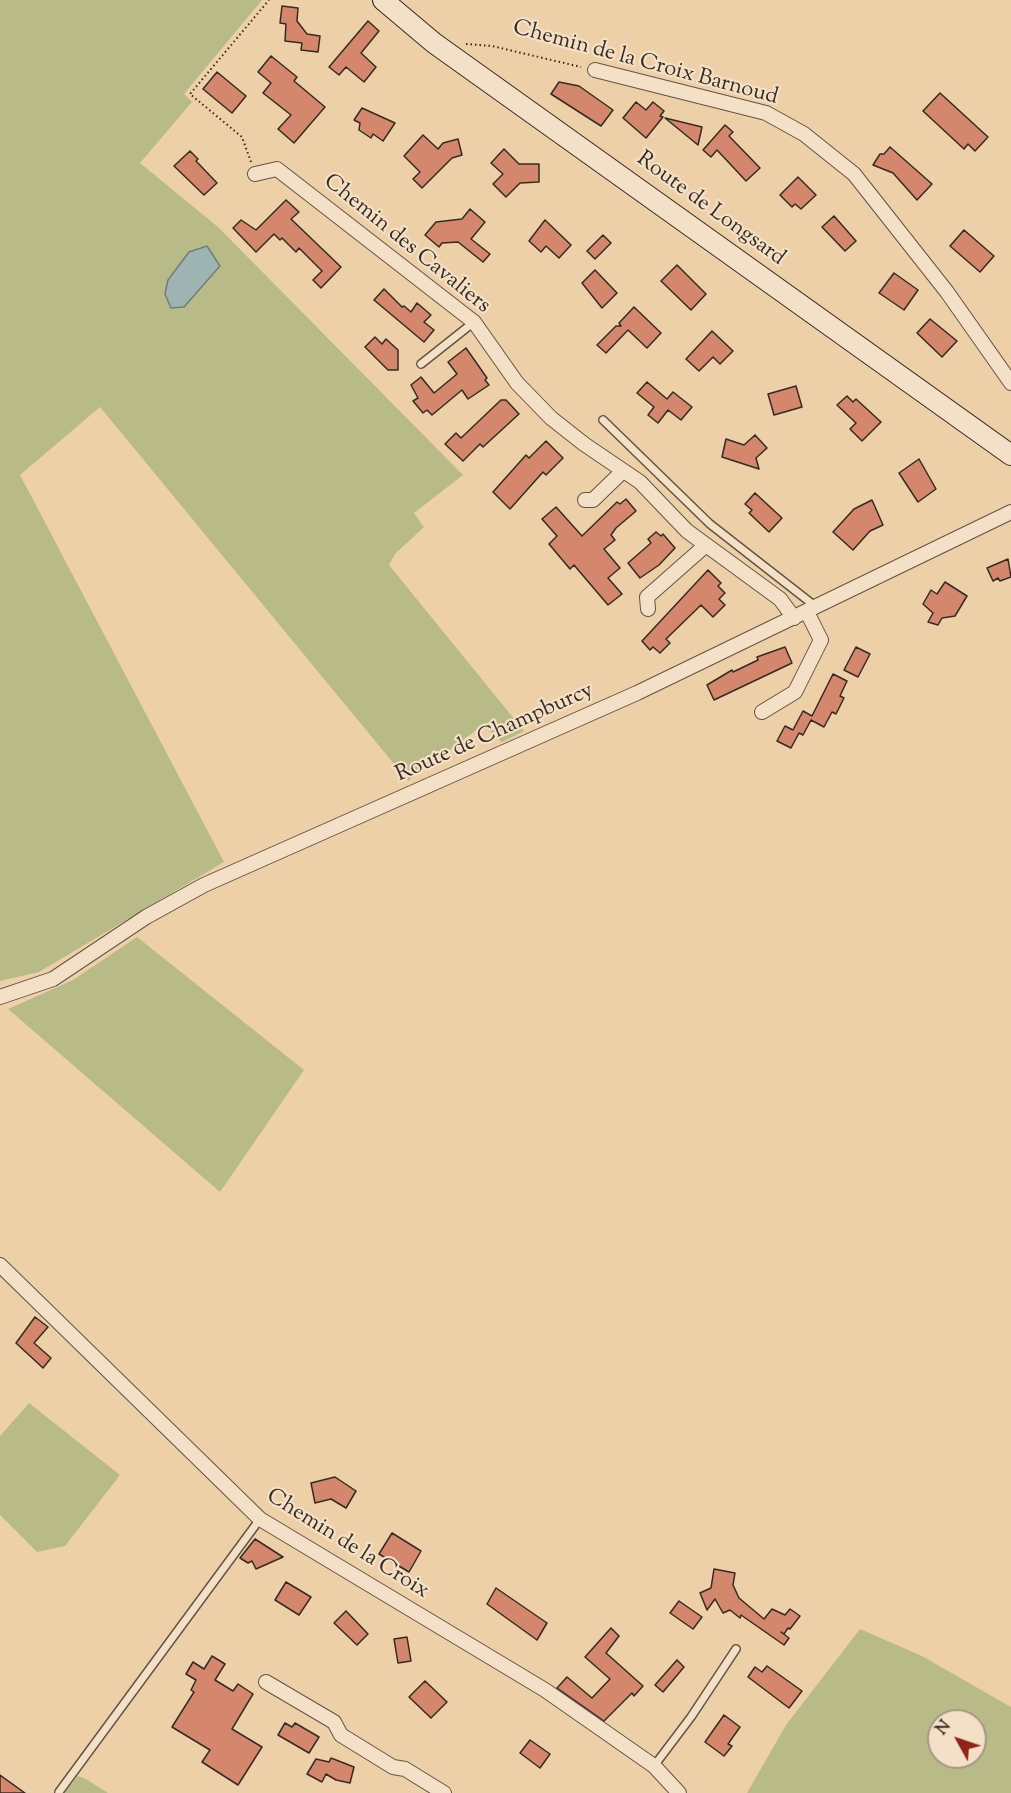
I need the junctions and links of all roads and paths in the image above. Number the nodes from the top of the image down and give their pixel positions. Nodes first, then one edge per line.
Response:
1 (269, 0) edge
2 (383, 0) edge
3 (435, 43) junction
4 (595, 70) joint
5 (255, 174) joint
6 (474, 322) junction
7 (421, 364) dead end
8 (1011, 383) edge
9 (603, 420) dead end
10 (1011, 455) edge
11 (623, 471) junction
12 (585, 500) dead end
13 (1011, 512) edge
14 (706, 545) junction
15 (648, 609) dead end
16 (806, 613) junction
17 (762, 712) dead end
18 (0, 997) edge
19 (0, 1265) edge
20 (260, 1519) junction
21 (736, 1649) dead end
22 (266, 1682) dead end
23 (654, 1766) junction
24 (59, 1791) dead end
25 (444, 1793) edge
26 (679, 1793) edge

1 - 5 path
2 - 3 main road, Route de Longsard
3 - 4 path, Chemin de la Croix Barnoud
3 - 10 main road, Route de Longsard
4 - 8 street, Chemin de la Croix Barnoud
5 - 6 street, Chemin des Cavaliers
6 - 7 lane
6 - 11 street, Chemin des Cavaliers
9 - 16 lane
11 - 12 street
11 - 14 street, Chemin des Cavaliers
13 - 16 street, Route de Champburcy
14 - 15 street
14 - 16 street, Chemin des Cavaliers
16 - 17 street, Chemin des Cavaliers
16 - 18 street, Route de Champburcy
19 - 20 street, Chemin de la Croix
20 - 23 street, Chemin de la Croix
20 - 24 lane
21 - 23 lane
22 - 25 street
23 - 26 street, Chemin de la Croix

